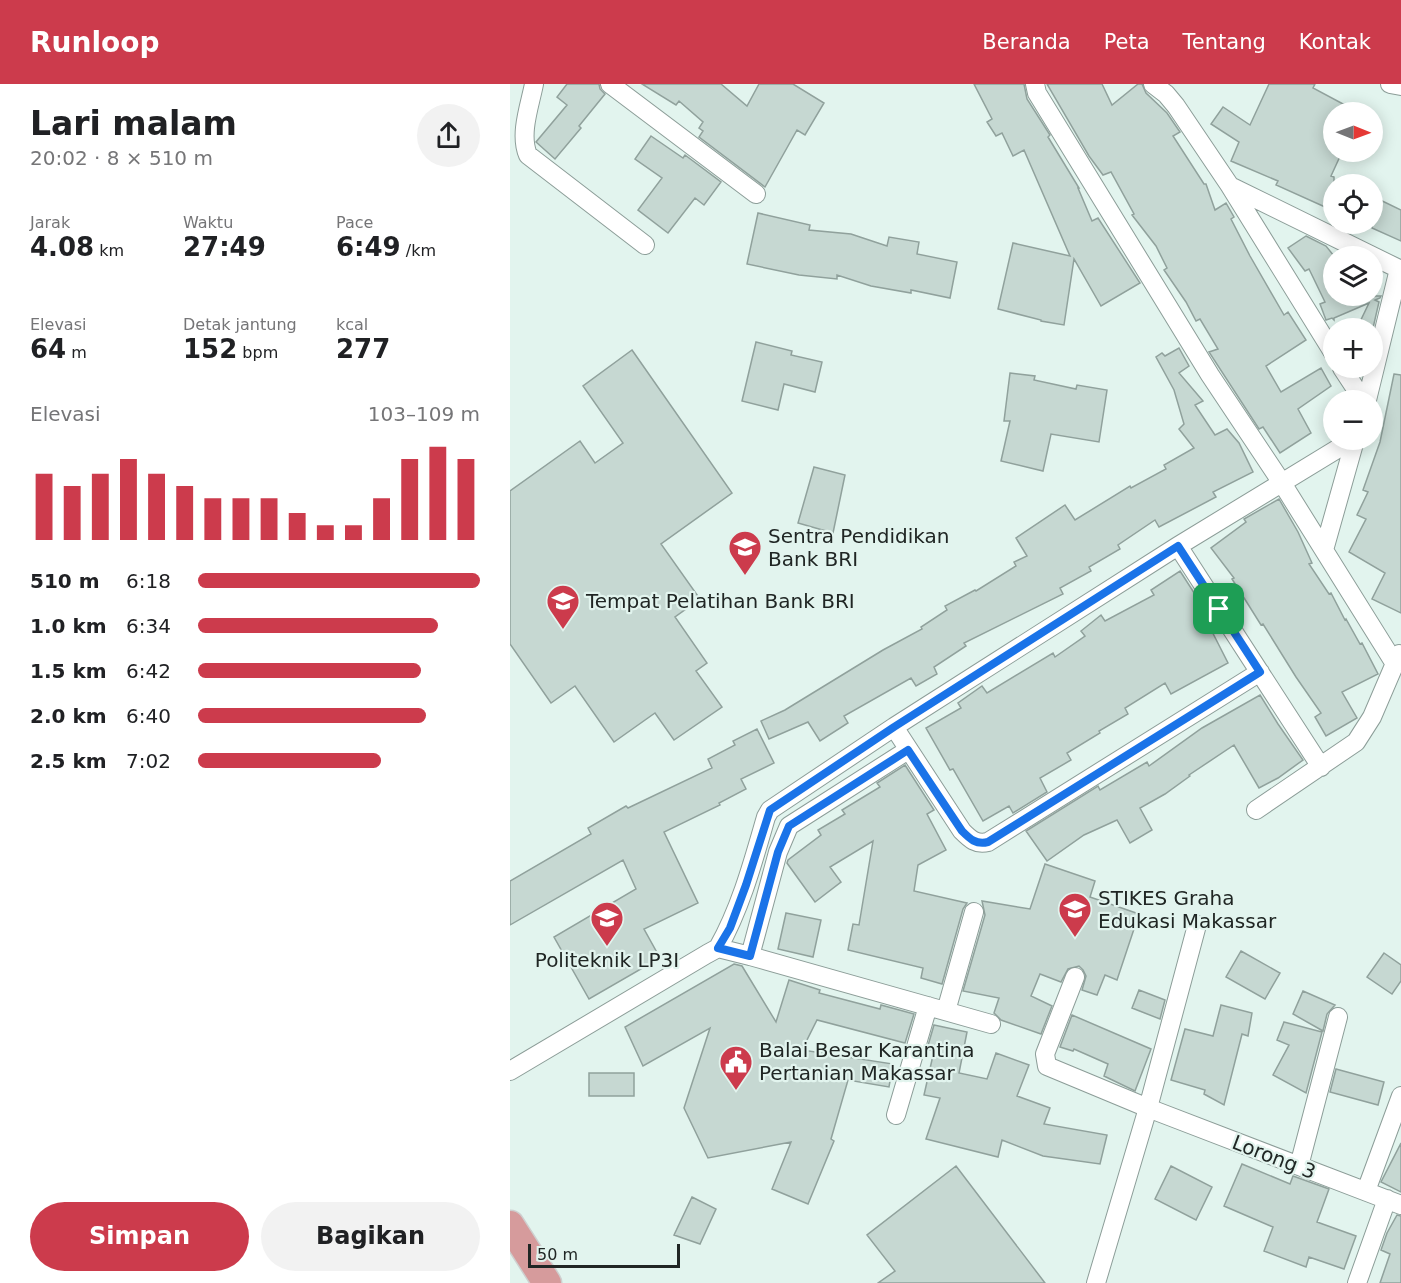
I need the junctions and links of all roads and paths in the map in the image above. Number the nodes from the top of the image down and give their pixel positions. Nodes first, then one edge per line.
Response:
1 (534, 84) edge
2 (610, 84) edge
3 (1035, 84) edge
4 (1153, 84) edge
5 (1230, 186) junction
6 (756, 194) dead end
7 (645, 244) dead end
8 (1400, 269) edge
9 (1323, 336) edge
10 (1368, 390) edge
11 (1337, 450) edge
12 (1351, 450) edge
13 (1282, 483) junction
14 (1178, 546) junction
15 (1324, 550) junction
16 (1398, 657) edge
17 (1260, 672) junction
18 (894, 727) junction
19 (908, 750) junction
20 (1321, 767) junction
21 (1256, 810) dead end
22 (974, 912) dead end
23 (1197, 925) dead end
24 (718, 948) junction
25 (750, 956) junction
26 (1075, 977) dead end
27 (928, 1006) junction
28 (946, 1011) junction
29 (1338, 1017) dead end
30 (991, 1024) dead end
31 (510, 1071) edge
32 (1401, 1096) edge
33 (1148, 1108) junction
34 (896, 1114) dead end
35 (1299, 1166) junction
36 (1366, 1191) junction
37 (1394, 1202) edge
38 (514, 1240) edge
39 (547, 1283) edge
40 (1096, 1283) edge
41 (1357, 1283) edge

1 - 7 street
2 - 6 street
3 - 13 street
4 - 5 street
5 - 8 street
5 - 9 street
8 - 10 street
11 - 13 street
12 - 15 street
13 - 14 street
13 - 15 street
14 - 17 street
14 - 18 street
15 - 16 street
16 - 20 street
17 - 19 street
17 - 20 street
18 - 19 street
18 - 24 street
19 - 25 street
20 - 21 street
22 - 28 street
23 - 33 street
24 - 25 street
24 - 31 street
25 - 27 street
26 - 33 street, Lorong 3
27 - 28 street
27 - 34 street
28 - 30 street
29 - 35 street
32 - 36 street
33 - 35 street, Lorong 3
33 - 40 street
35 - 36 street, Lorong 3
36 - 37 street, Lorong 3
37 - 41 street
38 - 39 highway

